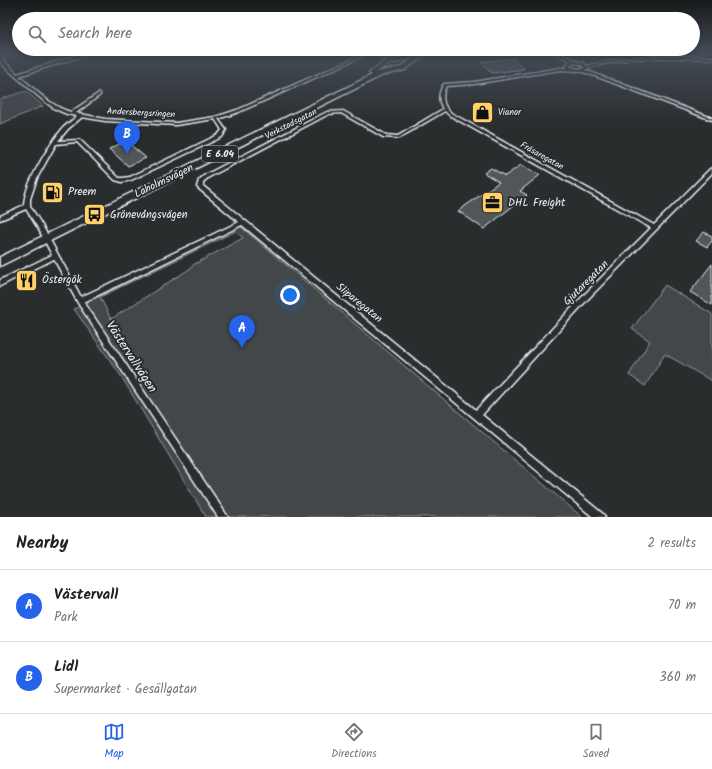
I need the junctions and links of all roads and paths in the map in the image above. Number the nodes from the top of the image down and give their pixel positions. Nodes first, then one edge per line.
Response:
1 (19, 77) edge
2 (314, 77) edge
3 (363, 77) edge
4 (372, 77) edge
5 (507, 77) edge
6 (602, 77) edge
7 (98, 94) dead end
8 (444, 110) junction
9 (72, 114) junction
10 (80, 116) junction
11 (216, 118) junction
12 (712, 119) edge
13 (55, 143) junction
14 (712, 170) edge
15 (26, 206) junction
16 (0, 218) edge
17 (243, 222) junction
18 (656, 228) junction
19 (44, 236) junction
20 (0, 253) edge
21 (55, 256) junction
22 (0, 262) edge
23 (0, 283) edge
24 (80, 301) junction
25 (477, 414) junction
26 (224, 517) edge
27 (600, 517) edge

1 - 9 street, Andersbergsringen
2 - 11 street, Andersbergsringen
3 - 19 highway, Laholmsvägen / E 6.04
4 - 19 highway, Laholmsvägen / E 6.04
5 - 8 street
6 - 12 street
7 - 9 street
8 - 17 street, Verkstadsgatan
8 - 18 street, Fräsaregatan
9 - 10 street, Andersbergsringen
10 - 11 street, Andersbergsringen
10 - 13 street
11 - 13 street
13 - 15 street
14 - 18 street, Gjutaregatan
15 - 16 street
15 - 19 street, Västervallvägen
17 - 24 street
17 - 25 street, Sliparegatan
18 - 25 street, Gjutaregatan
19 - 20 highway, Laholmsvägen / E 6.04
19 - 21 street, Västervallvägen
19 - 22 highway, Laholmsvägen / E 6.04
21 - 23 street
21 - 24 street, Västervallvägen
24 - 26 street, Västervallvägen
25 - 27 street, Sliparegatan

